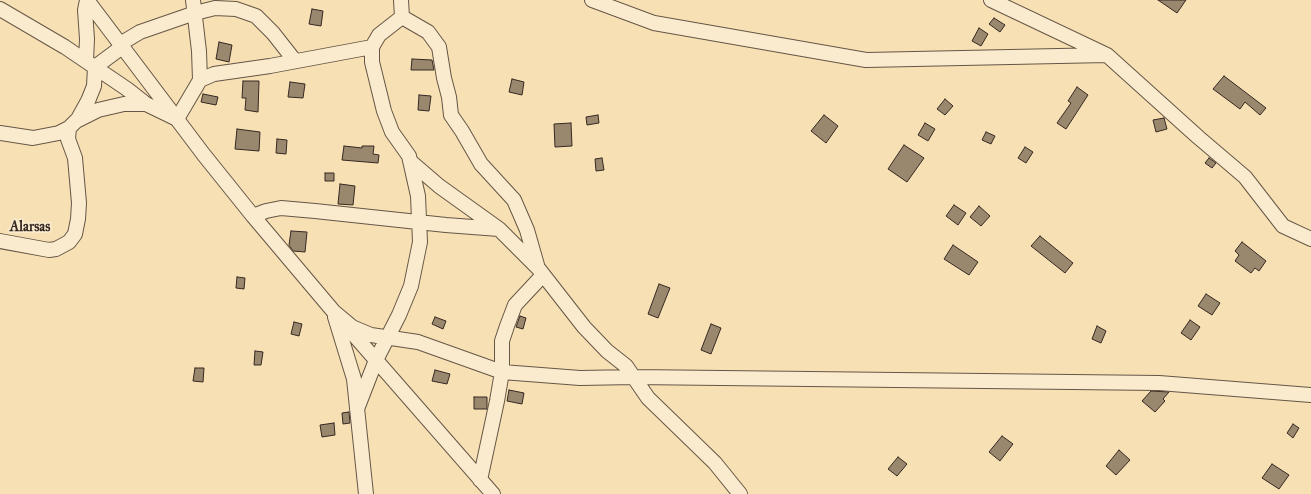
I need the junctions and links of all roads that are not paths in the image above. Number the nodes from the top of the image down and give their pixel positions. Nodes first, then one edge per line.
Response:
1 (87, 0) edge
2 (401, 0) edge
3 (592, 0) edge
4 (991, 0) edge
5 (194, 7) edge
6 (0, 9) edge
7 (402, 17) junction
8 (120, 44) junction
9 (372, 47) junction
10 (1108, 56) junction
11 (295, 61) junction
12 (90, 64) junction
13 (200, 80) junction
14 (146, 104) junction
15 (177, 119) junction
16 (74, 124) junction
17 (0, 133) edge
18 (410, 162) junction
19 (253, 216) junction
20 (418, 222) junction
21 (499, 229) junction
22 (1311, 239) edge
23 (0, 241) edge
24 (540, 271) junction
25 (334, 312) junction
26 (387, 337) junction
27 (376, 360) junction
28 (502, 372) junction
29 (634, 377) junction
30 (1311, 395) edge
31 (356, 409) junction
32 (480, 480) junction
33 (366, 494) edge
34 (492, 494) edge
35 (740, 494) edge

1 - 8 street
1 - 12 street
2 - 7 street
3 - 10 street
4 - 10 street
5 - 8 street
5 - 11 street
5 - 13 street
6 - 12 street
7 - 9 street
7 - 24 street
8 - 12 street
8 - 15 street
9 - 11 street
9 - 18 street
10 - 22 street
11 - 13 street
12 - 14 street
12 - 16 street
13 - 15 street
14 - 15 street
14 - 16 street
15 - 19 street
16 - 17 street
16 - 23 street
18 - 20 street
18 - 21 street
19 - 20 street
19 - 25 street
20 - 21 street
20 - 26 street
21 - 24 street
24 - 28 street
24 - 29 street
25 - 26 street
25 - 27 street
25 - 31 street
26 - 27 street
26 - 28 street
27 - 31 street
27 - 32 street
28 - 29 street
28 - 32 street
29 - 30 street
29 - 35 street
31 - 33 street
32 - 34 street

